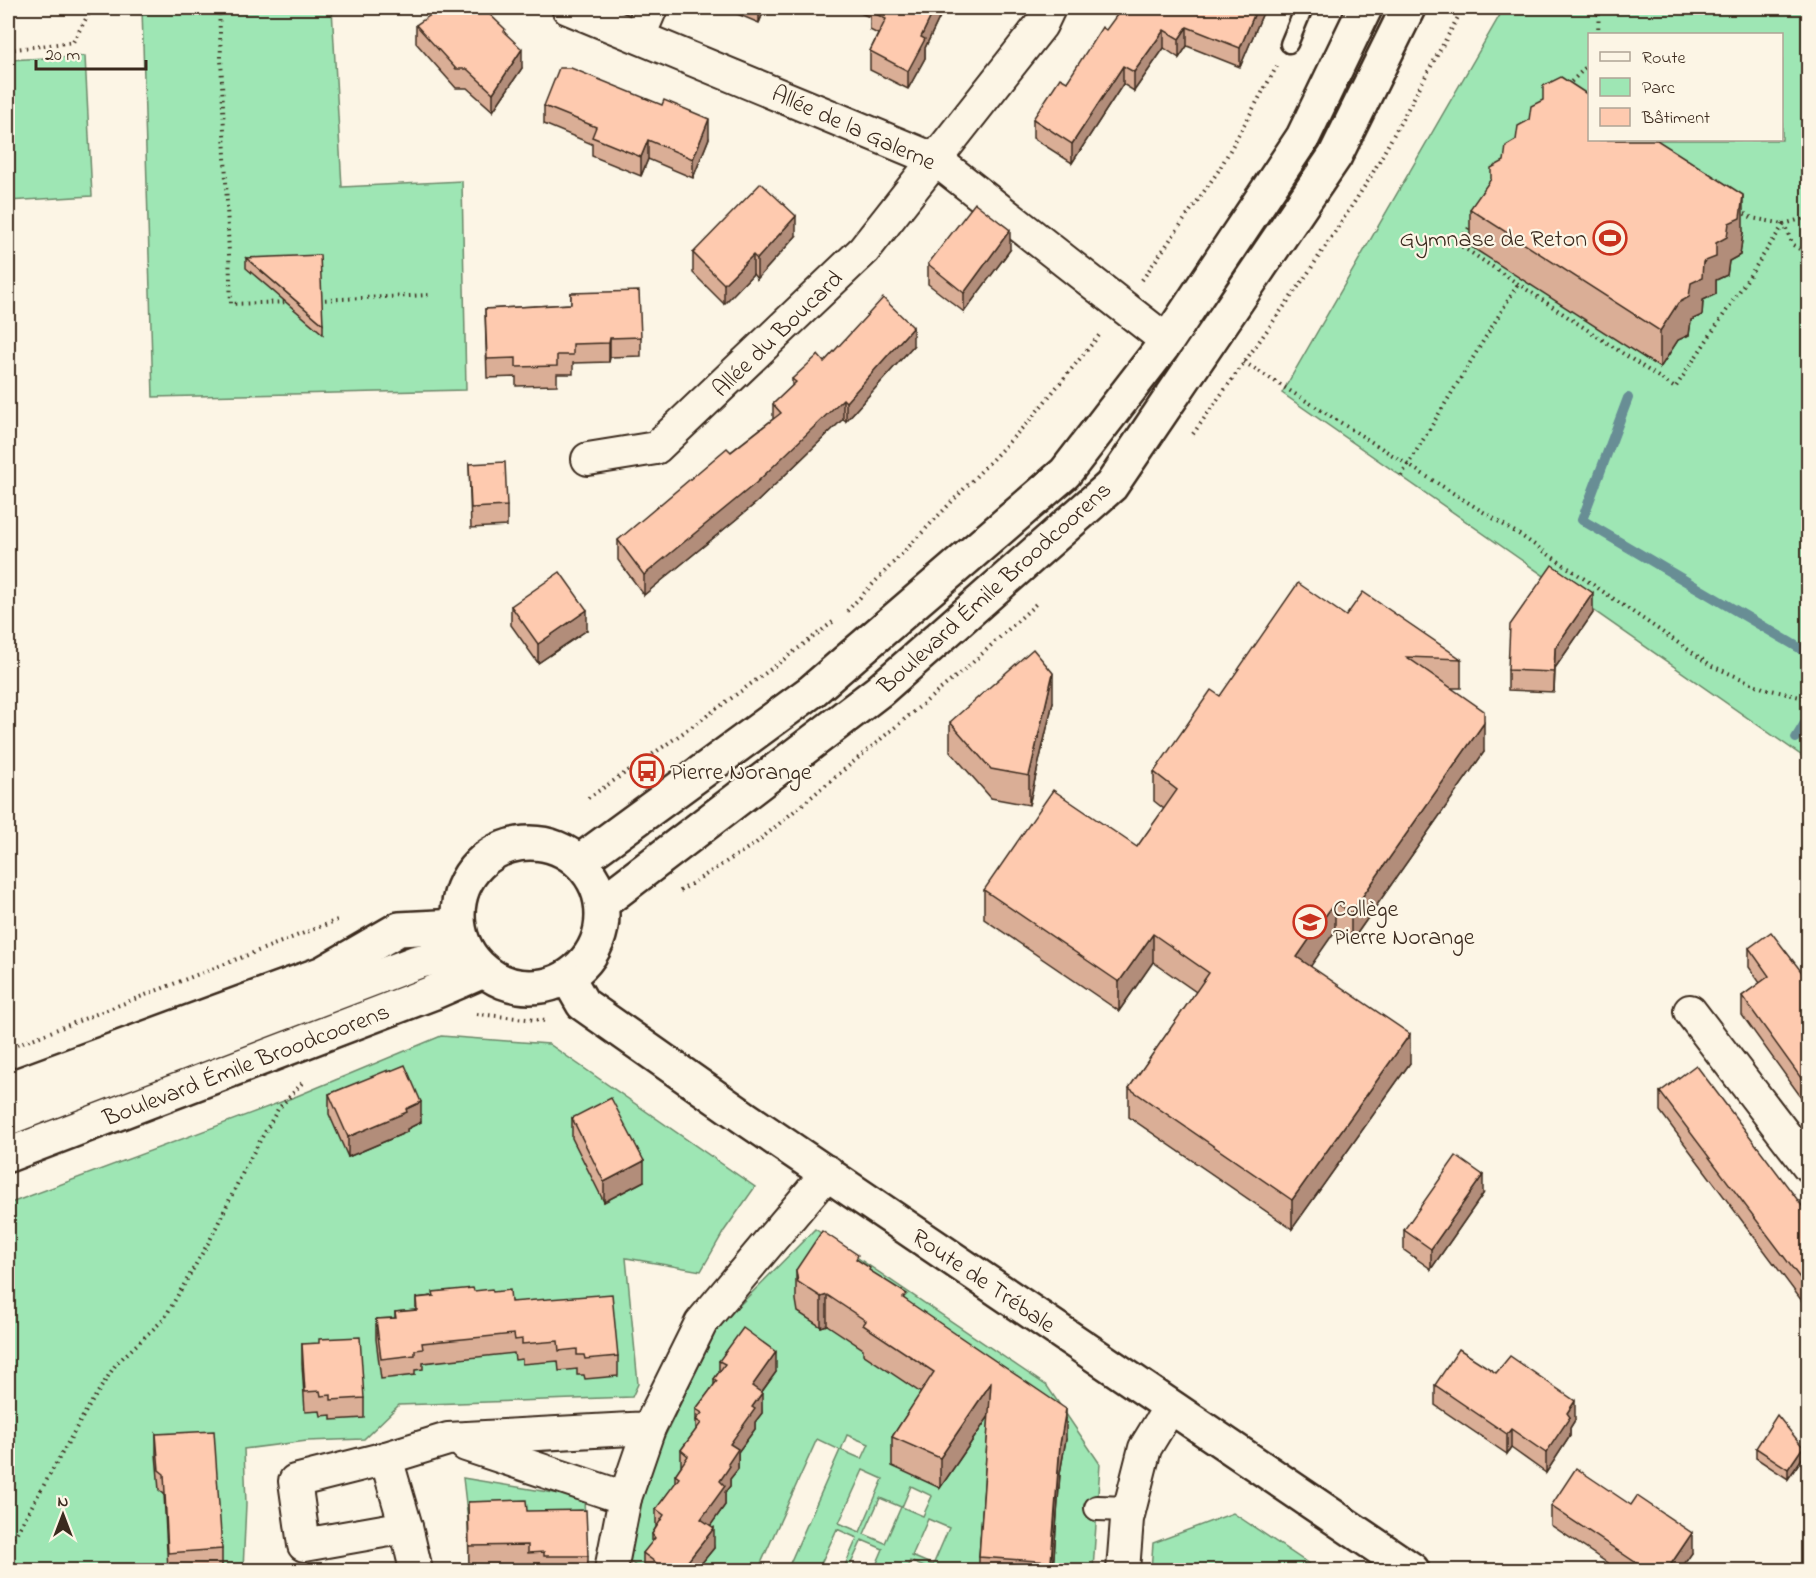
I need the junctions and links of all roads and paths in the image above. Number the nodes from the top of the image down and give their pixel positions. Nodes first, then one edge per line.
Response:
1 (92, 8) edge
2 (219, 8) edge
3 (568, 8) edge
4 (1049, 8) edge
5 (1304, 8) edge
6 (1365, 8) edge
7 (1408, 8) edge
8 (1599, 8) edge
9 (645, 22) edge
10 (1598, 33) edge
11 (1289, 44) joint
12 (8, 50) edge
13 (1588, 65) edge
14 (1559, 93) edge
15 (936, 160) junction
16 (1733, 206) edge
17 (1477, 216) edge
18 (1809, 217) edge
19 (1784, 224) junction
20 (1809, 254) edge
21 (1518, 284) junction
22 (430, 295) dead end
23 (313, 300) edge
24 (301, 301) edge
25 (1123, 308) junction
26 (1167, 341) junction
27 (1244, 362) dead end
28 (588, 459) dead end
29 (1407, 463) junction
30 (1401, 476) dead end
31 (1809, 699) edge
32 (588, 798) dead end
33 (580, 861) junction
34 (602, 903) junction
35 (345, 918) dead end
36 (469, 950) junction
37 (568, 978) junction
38 (1690, 1011) dead end
39 (8, 1048) edge
40 (306, 1080) dead end
41 (8, 1089) edge
42 (8, 1118) edge
43 (8, 1155) edge
44 (1809, 1165) edge
45 (828, 1172) junction
46 (1170, 1407) junction
47 (649, 1428) junction
48 (448, 1439) junction
49 (386, 1458) junction
50 (625, 1498) junction
51 (1097, 1508) dead end
52 (1129, 1509) junction
53 (406, 1527) junction
54 (8, 1548) edge
55 (416, 1570) edge
56 (611, 1570) edge
57 (1123, 1570) edge
58 (1412, 1570) edge

1 - 12 path
2 - 24 path
3 - 9 street, Allée de la Galerne
4 - 15 street, Allée du Boucard
5 - 11 lane
6 - 26 street, Boulevard Émile Broodcoorens
7 - 34 street, Boulevard Émile Broodcoorens
8 - 10 path
9 - 15 street, Allée de la Galerne
11 - 25 path
13 - 14 path
15 - 25 street, Allée de la Galerne
15 - 28 street, Allée du Boucard
16 - 19 path
17 - 21 path
18 - 19 path
19 - 20 path
19 - 21 path
21 - 29 path
22 - 23 path
25 - 26 street, Allée de la Galerne
25 - 32 path
26 - 33 street, Boulevard Émile Broodcoorens
27 - 29 path
29 - 30 path
29 - 31 path
33 - 34 street
33 - 36 street
34 - 37 street
35 - 39 path
36 - 37 street
36 - 41 street
36 - 42 street
36 - 43 street, Boulevard Émile Broodcoorens
37 - 45 street, Route de Trébale
38 - 44 street
40 - 54 path
45 - 46 street, Route de Trébale
45 - 47 street
46 - 52 street
46 - 58 street, Route de Trébale
47 - 48 street
47 - 50 street
48 - 49 street
48 - 50 street
49 - 53 street
49 - 53 street
50 - 56 street
51 - 52 street
52 - 57 street
53 - 55 street

